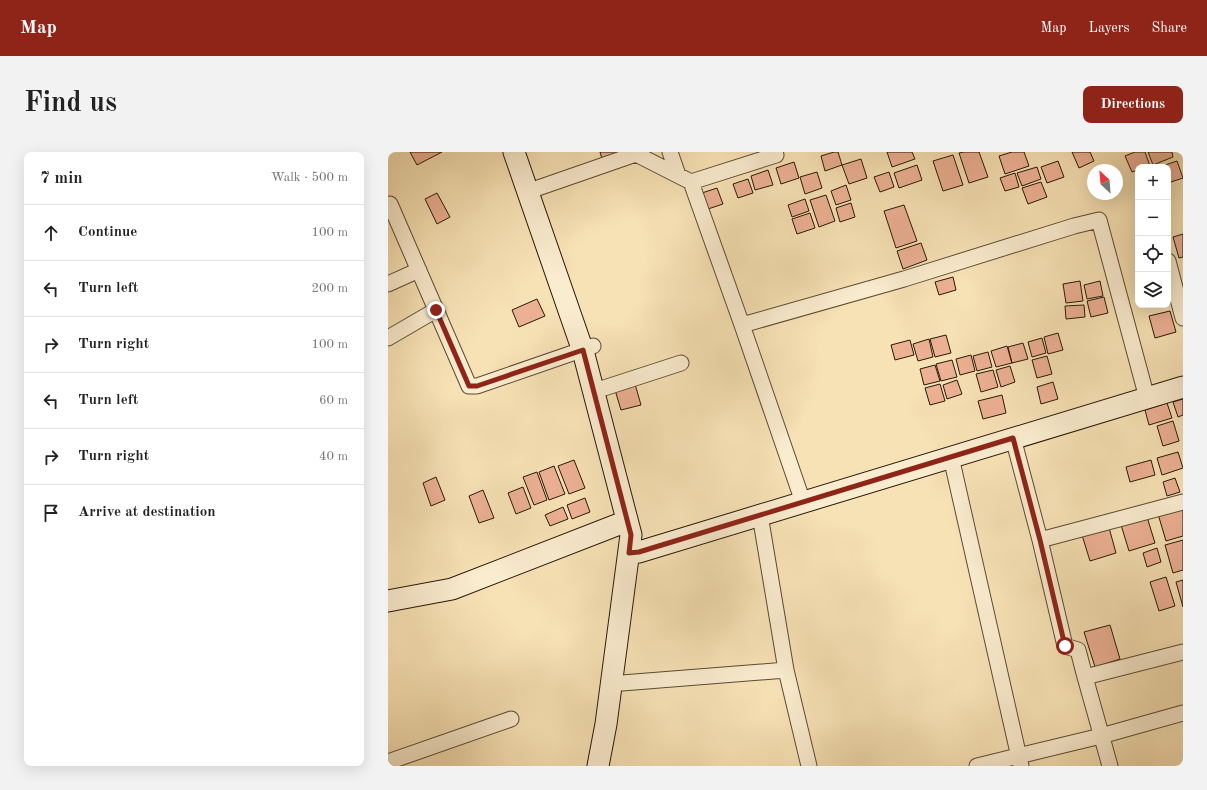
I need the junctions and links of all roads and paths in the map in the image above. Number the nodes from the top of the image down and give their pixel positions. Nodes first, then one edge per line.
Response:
1 (514, 152) edge
2 (526, 152) edge
3 (670, 152) edge
4 (779, 153) edge
5 (678, 175) junction
6 (691, 182) junction
7 (538, 188) junction
8 (388, 205) edge
9 (419, 270) junction
10 (1171, 272) edge
11 (388, 284) edge
12 (436, 310) junction
13 (1183, 318) edge
14 (742, 325) junction
15 (388, 338) edge
16 (588, 348) junction
17 (681, 363) dead end
18 (1183, 387) edge
19 (604, 388) junction
20 (1147, 398) junction
21 (1013, 438) junction
22 (951, 457) junction
23 (803, 502) junction
24 (1183, 502) edge
25 (760, 515) junction
26 (627, 521) junction
27 (1040, 540) junction
28 (634, 553) junction
29 (388, 601) edge
30 (1183, 652) edge
31 (786, 670) junction
32 (1085, 677) junction
33 (622, 683) junction
34 (1183, 713) edge
35 (511, 719) dead end
36 (1101, 736) junction
37 (1019, 761) edge
38 (388, 762) edge
39 (598, 766) edge
40 (610, 766) edge
41 (809, 766) edge
42 (977, 766) edge
43 (1110, 766) edge

1 - 16 street
2 - 7 street
3 - 5 street
4 - 6 street
5 - 6 street
5 - 7 street
6 - 14 street
7 - 16 street
8 - 9 street
9 - 11 street
9 - 12 street
10 - 13 street
12 - 15 street
12 - 16 street
14 - 20 street
14 - 23 street
16 - 19 street
16 - 26 street
17 - 19 street
18 - 20 street
19 - 28 street
20 - 21 street
21 - 22 street
21 - 27 street
22 - 23 street
22 - 37 street
23 - 25 street
24 - 27 street
25 - 28 street
25 - 31 street
26 - 28 street
26 - 29 street
27 - 32 street
28 - 33 street
28 - 39 street
30 - 32 street
31 - 33 street
31 - 41 street
32 - 36 street
33 - 40 street
34 - 36 street
35 - 38 street
36 - 37 street
36 - 43 street
37 - 42 street

